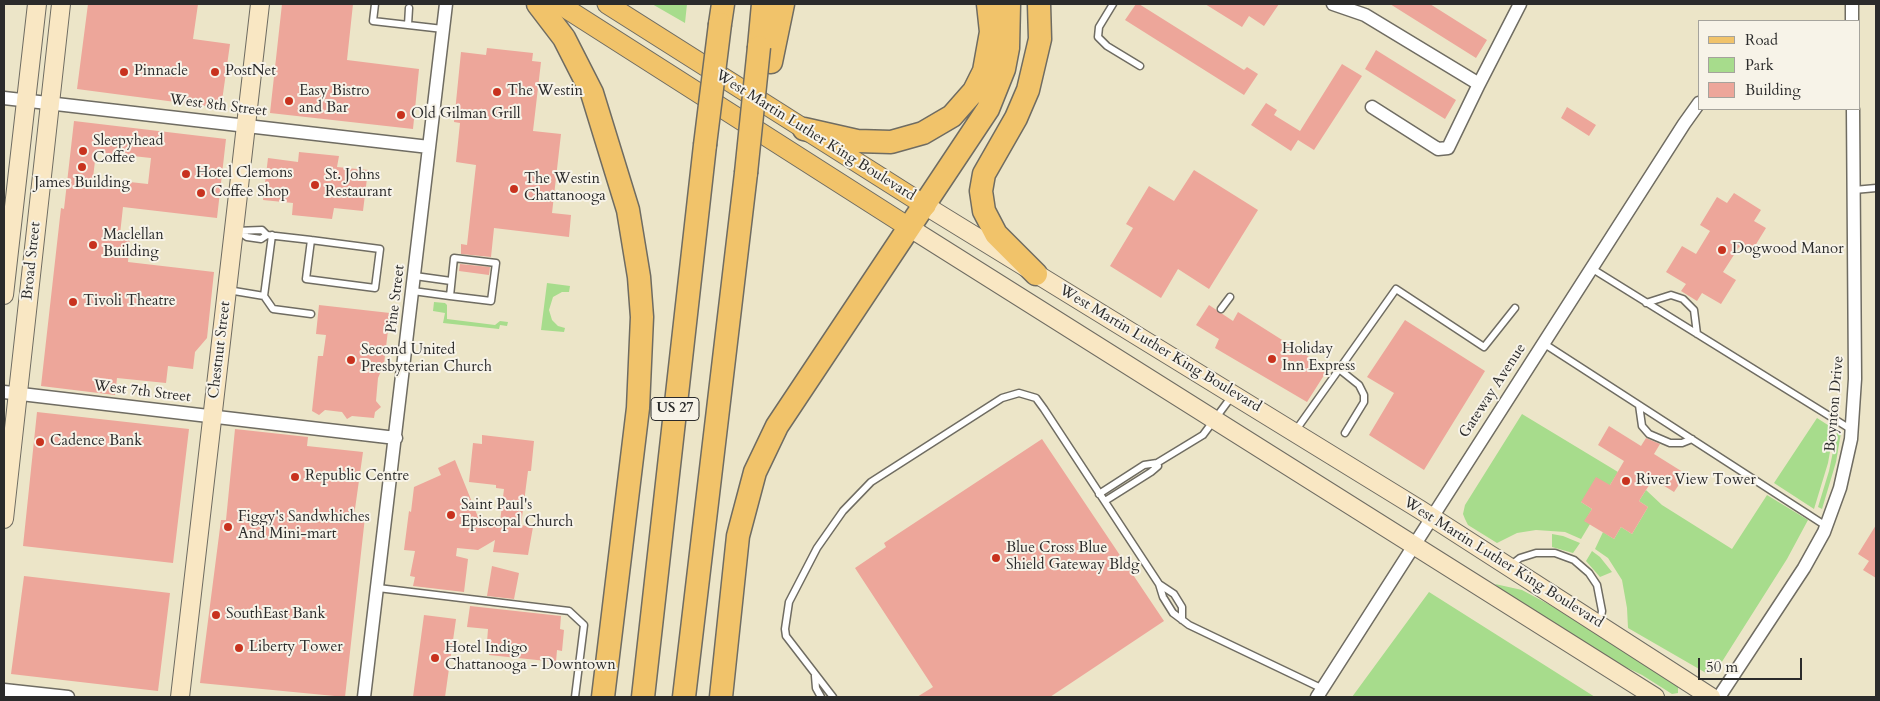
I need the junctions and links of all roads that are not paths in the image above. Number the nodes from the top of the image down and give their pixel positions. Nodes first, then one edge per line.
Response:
1 (37, 4) edge
2 (61, 4) edge
3 (260, 4) edge
4 (375, 4) edge
5 (446, 4) edge
6 (453, 4) edge
7 (538, 4) edge
8 (559, 4) edge
9 (607, 4) edge
10 (763, 4) edge
11 (783, 4) edge
12 (988, 4) edge
13 (1009, 4) edge
14 (1039, 4) edge
15 (1113, 4) edge
16 (1333, 4) edge
17 (1520, 4) edge
18 (1852, 4) edge
19 (410, 8) dead end
20 (722, 10) edge
21 (1852, 20) edge
22 (408, 25) junction
23 (444, 26) junction
24 (765, 54) junction
25 (1140, 66) dead end
26 (1480, 84) junction
27 (4, 98) edge
28 (26, 100) junction
29 (50, 103) junction
30 (1698, 105) edge
31 (1372, 107) dead end
32 (1853, 110) edge
33 (246, 126) junction
34 (804, 129) junction
35 (429, 147) junction
36 (1876, 188) edge
37 (1854, 190) junction
38 (926, 206) junction
39 (910, 228) junction
40 (237, 231) junction
41 (270, 235) junction
42 (311, 240) junction
43 (1591, 268) junction
44 (1036, 274) junction
45 (415, 276) junction
46 (451, 281) junction
47 (227, 290) junction
48 (413, 291) junction
49 (4, 295) edge
50 (264, 296) junction
51 (450, 296) junction
52 (1230, 297) dead end
53 (1646, 302) junction
54 (1515, 308) dead end
55 (1221, 309) dead end
56 (311, 314) dead end
57 (1697, 334) junction
58 (1543, 343) junction
59 (1339, 369) junction
60 (10, 393) edge
61 (1233, 395) junction
62 (1639, 405) junction
63 (212, 417) junction
64 (1216, 421) junction
65 (1852, 430) junction
66 (1295, 432) junction
67 (1345, 432) dead end
68 (396, 438) junction
69 (1692, 439) junction
70 (1157, 463) junction
71 (1099, 494) junction
72 (1105, 501) junction
73 (1432, 517) junction
74 (4, 518) edge
75 (1826, 526) junction
76 (1413, 546) junction
77 (1510, 567) junction
78 (1160, 584) junction
79 (378, 588) junction
80 (1182, 620) junction
81 (1600, 624) junction
82 (646, 674) junction
83 (815, 676) junction
84 (4, 690) edge
85 (1320, 693) edge
86 (68, 697) edge
87 (180, 697) edge
88 (364, 697) edge
89 (575, 697) edge
90 (603, 697) edge
91 (639, 697) edge
92 (643, 697) edge
93 (684, 697) edge
94 (720, 697) edge
95 (821, 697) edge
96 (833, 697) edge
97 (1655, 697) edge
98 (1711, 697) edge
99 (1719, 697) edge

1 - 28 main road, Broad Street
2 - 29 main road, Broad Street
3 - 33 main road, Chestnut Street
4 - 22 lane
5 - 23 street, Pine Street
6 - 23 street, Pine Street
7 - 90 highway
8 - 39 main road, West Martin Luther King Boulevard
9 - 34 main road, West Martin Luther King Boulevard
10 - 24 highway, US 27
11 - 24 highway
12 - 34 highway
13 - 38 highway
14 - 44 highway
15 - 25 lane
16 - 26 street
17 - 26 street
18 - 21 street
19 - 22 lane
20 - 82 highway, US 27, bridge
22 - 23 lane
23 - 35 street, Pine Street
24 - 93 highway, US 27, bridge
26 - 31 street
27 - 28 street, West 8th Street
28 - 29 street, West 8th Street
28 - 49 main road, Broad Street
29 - 33 street, West 8th Street
29 - 60 main road, Broad Street
30 - 43 street, Gateway Avenue
32 - 37 street, Boynton Drive
33 - 35 street, West 8th Street
33 - 40 main road, Chestnut Street
34 - 38 main road, West Martin Luther King Boulevard
35 - 45 street, Pine Street
36 - 37 lane
37 - 65 street, Boynton Drive
38 - 39 highway
38 - 44 main road, West Martin Luther King Boulevard
39 - 64 main road, West Martin Luther King Boulevard
39 - 94 highway
40 - 41 lane
40 - 47 main road, Chestnut Street
41 - 42 lane
41 - 50 lane
42 - 42 lane
43 - 53 lane
43 - 58 street, Gateway Avenue
44 - 61 main road, West Martin Luther King Boulevard
45 - 46 lane
45 - 48 street, Pine Street
46 - 51 lane
46 - 51 lane
47 - 50 lane
47 - 63 main road, Chestnut Street
48 - 51 lane
48 - 68 street, Pine Street
50 - 56 lane
52 - 55 lane
53 - 57 lane
53 - 57 lane
54 - 59 lane
57 - 65 lane
58 - 62 lane
58 - 73 street, Gateway Avenue
59 - 66 lane
59 - 67 lane
60 - 63 street, West 7th Street
60 - 74 main road, Broad Street
61 - 64 lane
61 - 66 main road, West Martin Luther King Boulevard
62 - 69 lane
62 - 69 lane
63 - 68 street, West 7th Street
63 - 87 main road, Chestnut Street
64 - 70 lane
64 - 76 main road, West Martin Luther King Boulevard
65 - 75 street, Boynton Drive
66 - 73 main road, West Martin Luther King Boulevard
68 - 79 street, Pine Street
69 - 75 lane
70 - 71 lane
70 - 72 lane
71 - 72 lane
71 - 83 lane
72 - 78 lane
73 - 76 street, Gateway Avenue
73 - 77 main road, West Martin Luther King Boulevard
75 - 99 street, Boynton Drive
76 - 85 street, Gateway Avenue
76 - 97 main road, West Martin Luther King Boulevard
77 - 81 main road, West Martin Luther King Boulevard
77 - 81 lane
78 - 80 lane
78 - 80 lane
79 - 88 street, Pine Street
79 - 89 lane
80 - 85 lane
81 - 98 main road, West Martin Luther King Boulevard
82 - 91 highway
82 - 92 highway, US 27
83 - 95 lane
83 - 96 lane
84 - 86 street

